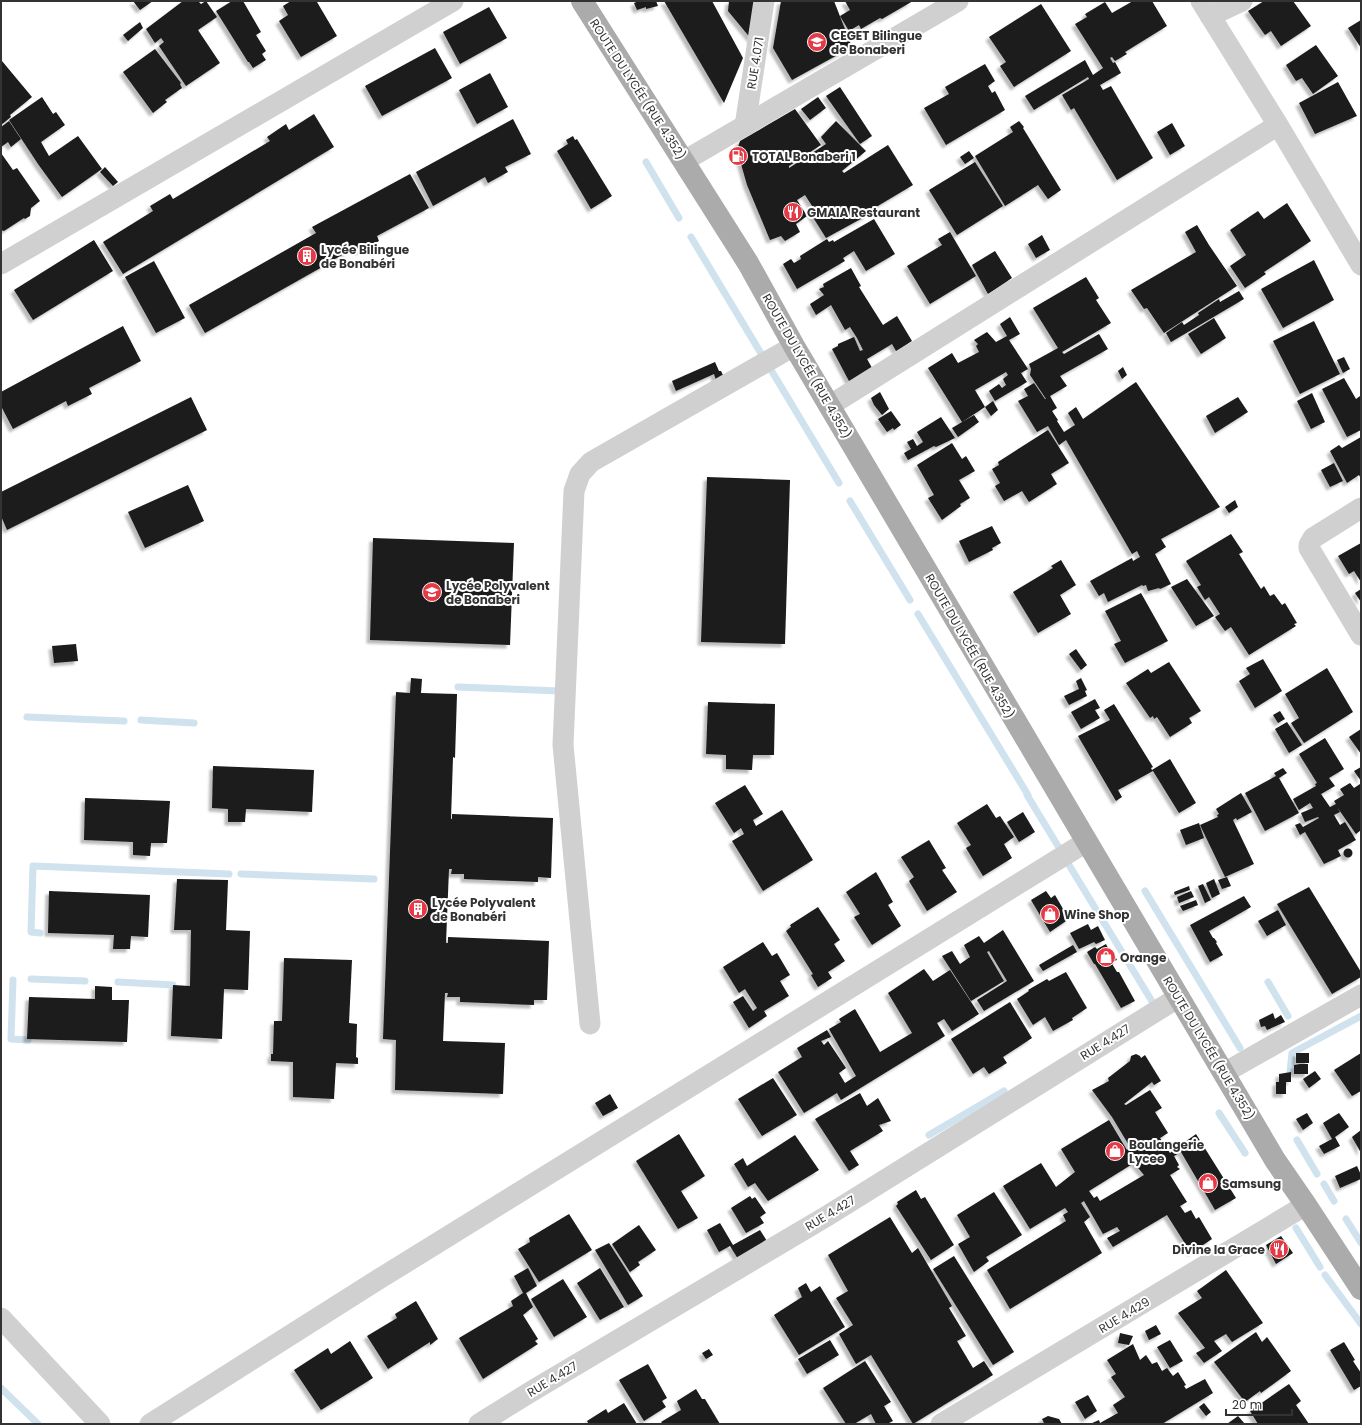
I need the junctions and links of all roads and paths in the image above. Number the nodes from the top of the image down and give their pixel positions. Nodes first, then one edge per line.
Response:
1 (453, 1) edge
2 (582, 1) edge
3 (764, 1) edge
4 (958, 1) edge
5 (1242, 1) edge
6 (1205, 9) edge
7 (1278, 125) junction
8 (745, 126) junction
9 (684, 161) junction
10 (1, 264) edge
11 (1361, 265) edge
12 (794, 346) junction
13 (829, 406) junction
14 (1361, 508) edge
15 (1361, 635) edge
16 (1086, 842) junction
17 (1361, 995) edge
18 (1178, 997) junction
19 (590, 1024) dead end
20 (1224, 1073) junction
21 (1306, 1205) junction
22 (1361, 1289) edge
23 (1, 1318) edge
24 (100, 1424) edge
25 (150, 1424) edge
26 (479, 1424) edge
27 (941, 1424) edge

1 - 10 street
2 - 9 main road, ROUTE DU LYCÉE (RUE 4.352)
3 - 8 street, RUE 4.071
4 - 8 street
5 - 6 street
6 - 7 street
7 - 11 street
7 - 13 street
8 - 9 street
9 - 12 main road, ROUTE DU LYCÉE (RUE 4.352)
12 - 13 main road, ROUTE DU LYCÉE (RUE 4.352)
12 - 19 street
13 - 16 main road, ROUTE DU LYCÉE (RUE 4.352)
14 - 15 street
16 - 18 main road, ROUTE DU LYCÉE (RUE 4.352)
16 - 25 street
17 - 20 street
18 - 20 main road, ROUTE DU LYCÉE (RUE 4.352)
18 - 26 street, RUE 4.427
20 - 21 main road, ROUTE DU LYCÉE (RUE 4.352)
21 - 22 main road, ROUTE DU LYCÉE (RUE 4.352)
21 - 27 street, RUE 4.429
23 - 24 street

